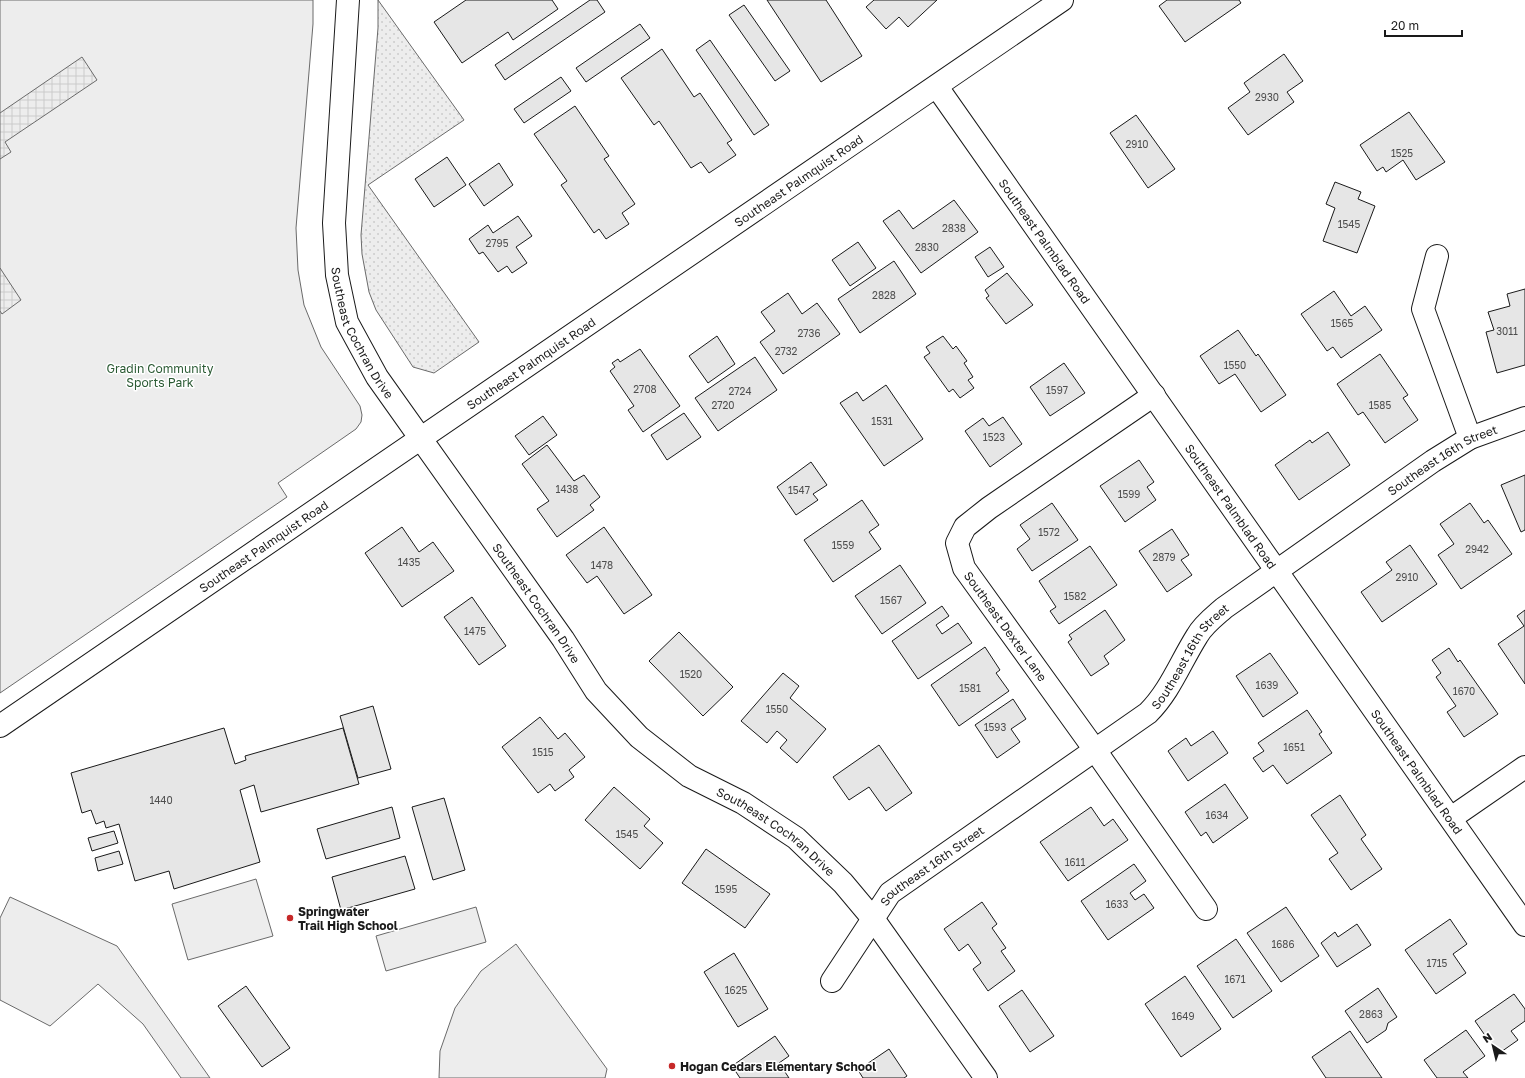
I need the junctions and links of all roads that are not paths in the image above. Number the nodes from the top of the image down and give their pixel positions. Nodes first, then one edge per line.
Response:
1 (348, 0) edge
2 (1062, 0) edge
3 (937, 87) junction
4 (1437, 256) dead end
5 (1154, 395) junction
6 (1525, 418) edge
7 (420, 438) junction
8 (1470, 438) junction
9 (1277, 570) junction
10 (0, 726) edge
11 (1095, 750) junction
12 (1525, 767) edge
13 (1451, 818) junction
14 (1206, 909) dead end
15 (874, 920) junction
16 (1525, 925) edge
17 (832, 981) dead end
18 (986, 1078) edge

1 - 7 street, Southeast Cochran Drive
2 - 3 street, Southeast Palmquist Road
3 - 5 street, Southeast Palmblad Road
3 - 7 street, Southeast Palmquist Road
4 - 8 street
5 - 9 street, Southeast Palmblad Road
5 - 11 street, Southeast Dexter Lane
6 - 8 street, Southeast 16th Street
7 - 10 street, Southeast Palmquist Road
7 - 15 street, Southeast Cochran Drive
8 - 9 street, Southeast 16th Street
9 - 11 street, Southeast 16th Street
9 - 13 street, Southeast Palmblad Road
11 - 14 street, Southeast Dexter Lane
11 - 15 street, Southeast 16th Street
12 - 13 street
13 - 16 street, Southeast Palmblad Road
15 - 17 street, Southeast 16th Street
15 - 18 street, Southeast Cochran Drive

